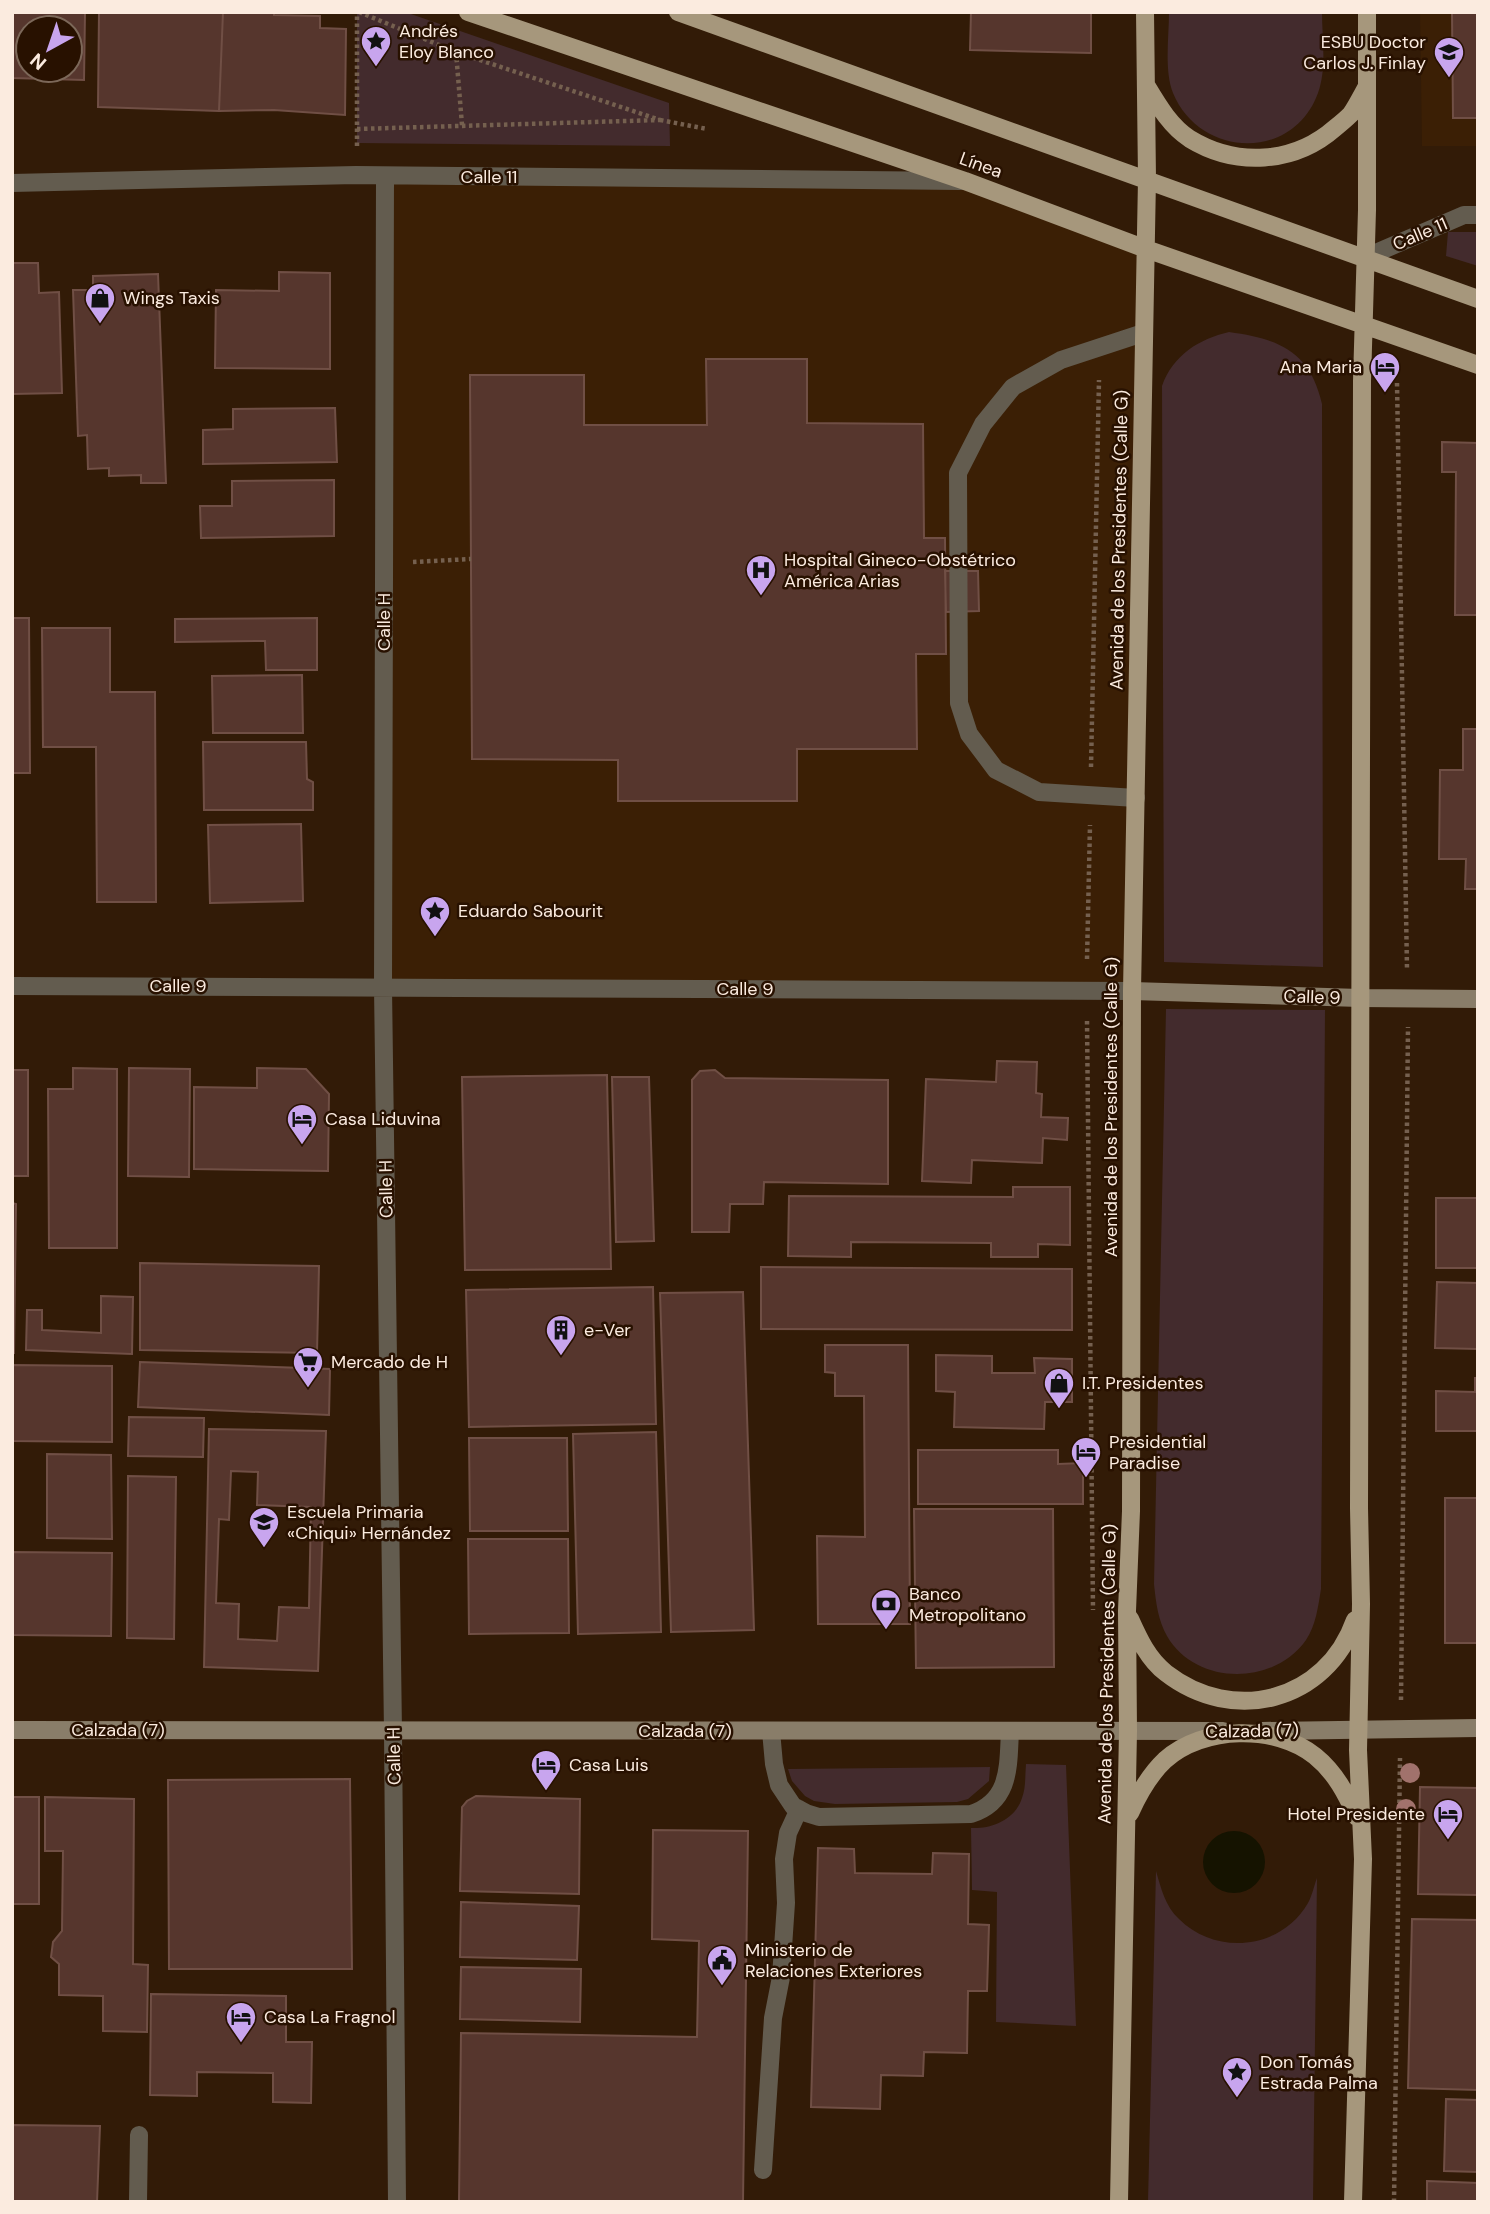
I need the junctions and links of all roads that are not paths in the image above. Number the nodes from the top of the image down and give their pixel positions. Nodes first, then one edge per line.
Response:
1 (468, 12) edge
2 (678, 12) edge
3 (1145, 12) edge
4 (1367, 12) edge
5 (1145, 82) junction
6 (1368, 85) junction
7 (385, 176) junction
8 (1147, 179) junction
9 (965, 181) junction
10 (12, 183) edge
11 (1471, 215) edge
12 (1146, 249) junction
13 (1364, 258) junction
14 (1478, 299) edge
15 (1363, 326) junction
16 (1143, 333) junction
17 (1478, 365) edge
18 (1136, 798) junction
19 (12, 986) edge
20 (383, 987) junction
21 (1132, 991) junction
22 (1360, 998) junction
23 (1478, 999) edge
24 (1361, 1604) junction
25 (1127, 1611) junction
26 (1478, 1728) edge
27 (1357, 1729) junction
28 (12, 1730) edge
29 (771, 1731) junction
30 (1010, 1731) junction
31 (1128, 1731) junction
32 (1240, 1731) junction
33 (393, 1732) junction
34 (799, 1809) junction
35 (1126, 1824) junction
36 (1363, 1859) junction
37 (139, 2135) dead end
38 (763, 2170) dead end
39 (138, 2202) edge
40 (397, 2202) edge
41 (1119, 2202) edge
42 (1353, 2202) edge

1 - 9 main road, Línea
2 - 8 main road
3 - 5 main road, Avenida de los Presidentes (Calle G)
4 - 6 main road
5 - 6 main road
5 - 8 main road, Avenida de los Presidentes (Calle G)
6 - 13 main road
7 - 9 street, Calle 11
7 - 10 street, Calle 11
7 - 20 street, Calle H
8 - 12 main road, Avenida de los Presidentes (Calle G)
8 - 13 main road
9 - 12 main road, Línea
11 - 13 street, Calle 11
12 - 15 main road, Línea
12 - 16 main road, Avenida de los Presidentes (Calle G)
13 - 14 main road
13 - 15 main road
15 - 17 main road, Línea
15 - 22 main road
16 - 18 main road, Avenida de los Presidentes (Calle G)
16 - 18 street
18 - 21 main road, Avenida de los Presidentes (Calle G)
19 - 20 street, Calle 9
20 - 21 street, Calle 9
20 - 33 street, Calle H
21 - 22 main road, Calle 9
21 - 25 main road, Avenida de los Presidentes (Calle G)
22 - 23 main road, Calle 9
22 - 24 main road
24 - 25 main road
24 - 27 main road
25 - 31 main road, Avenida de los Presidentes (Calle G)
26 - 27 main road, Calzada (7)
27 - 32 main road, Calzada (7)
27 - 36 main road
28 - 33 main road, Calzada (7)
29 - 30 main road, Calzada (7)
29 - 33 main road, Calzada (7)
29 - 34 street
30 - 31 main road, Calzada (7)
30 - 34 street
31 - 32 main road, Calzada (7)
31 - 35 main road, Avenida de los Presidentes (Calle G)
32 - 35 main road
32 - 36 main road
33 - 40 street, Calle H
34 - 38 street
35 - 41 main road, Avenida de los Presidentes (Calle G)
36 - 42 main road
37 - 39 street

